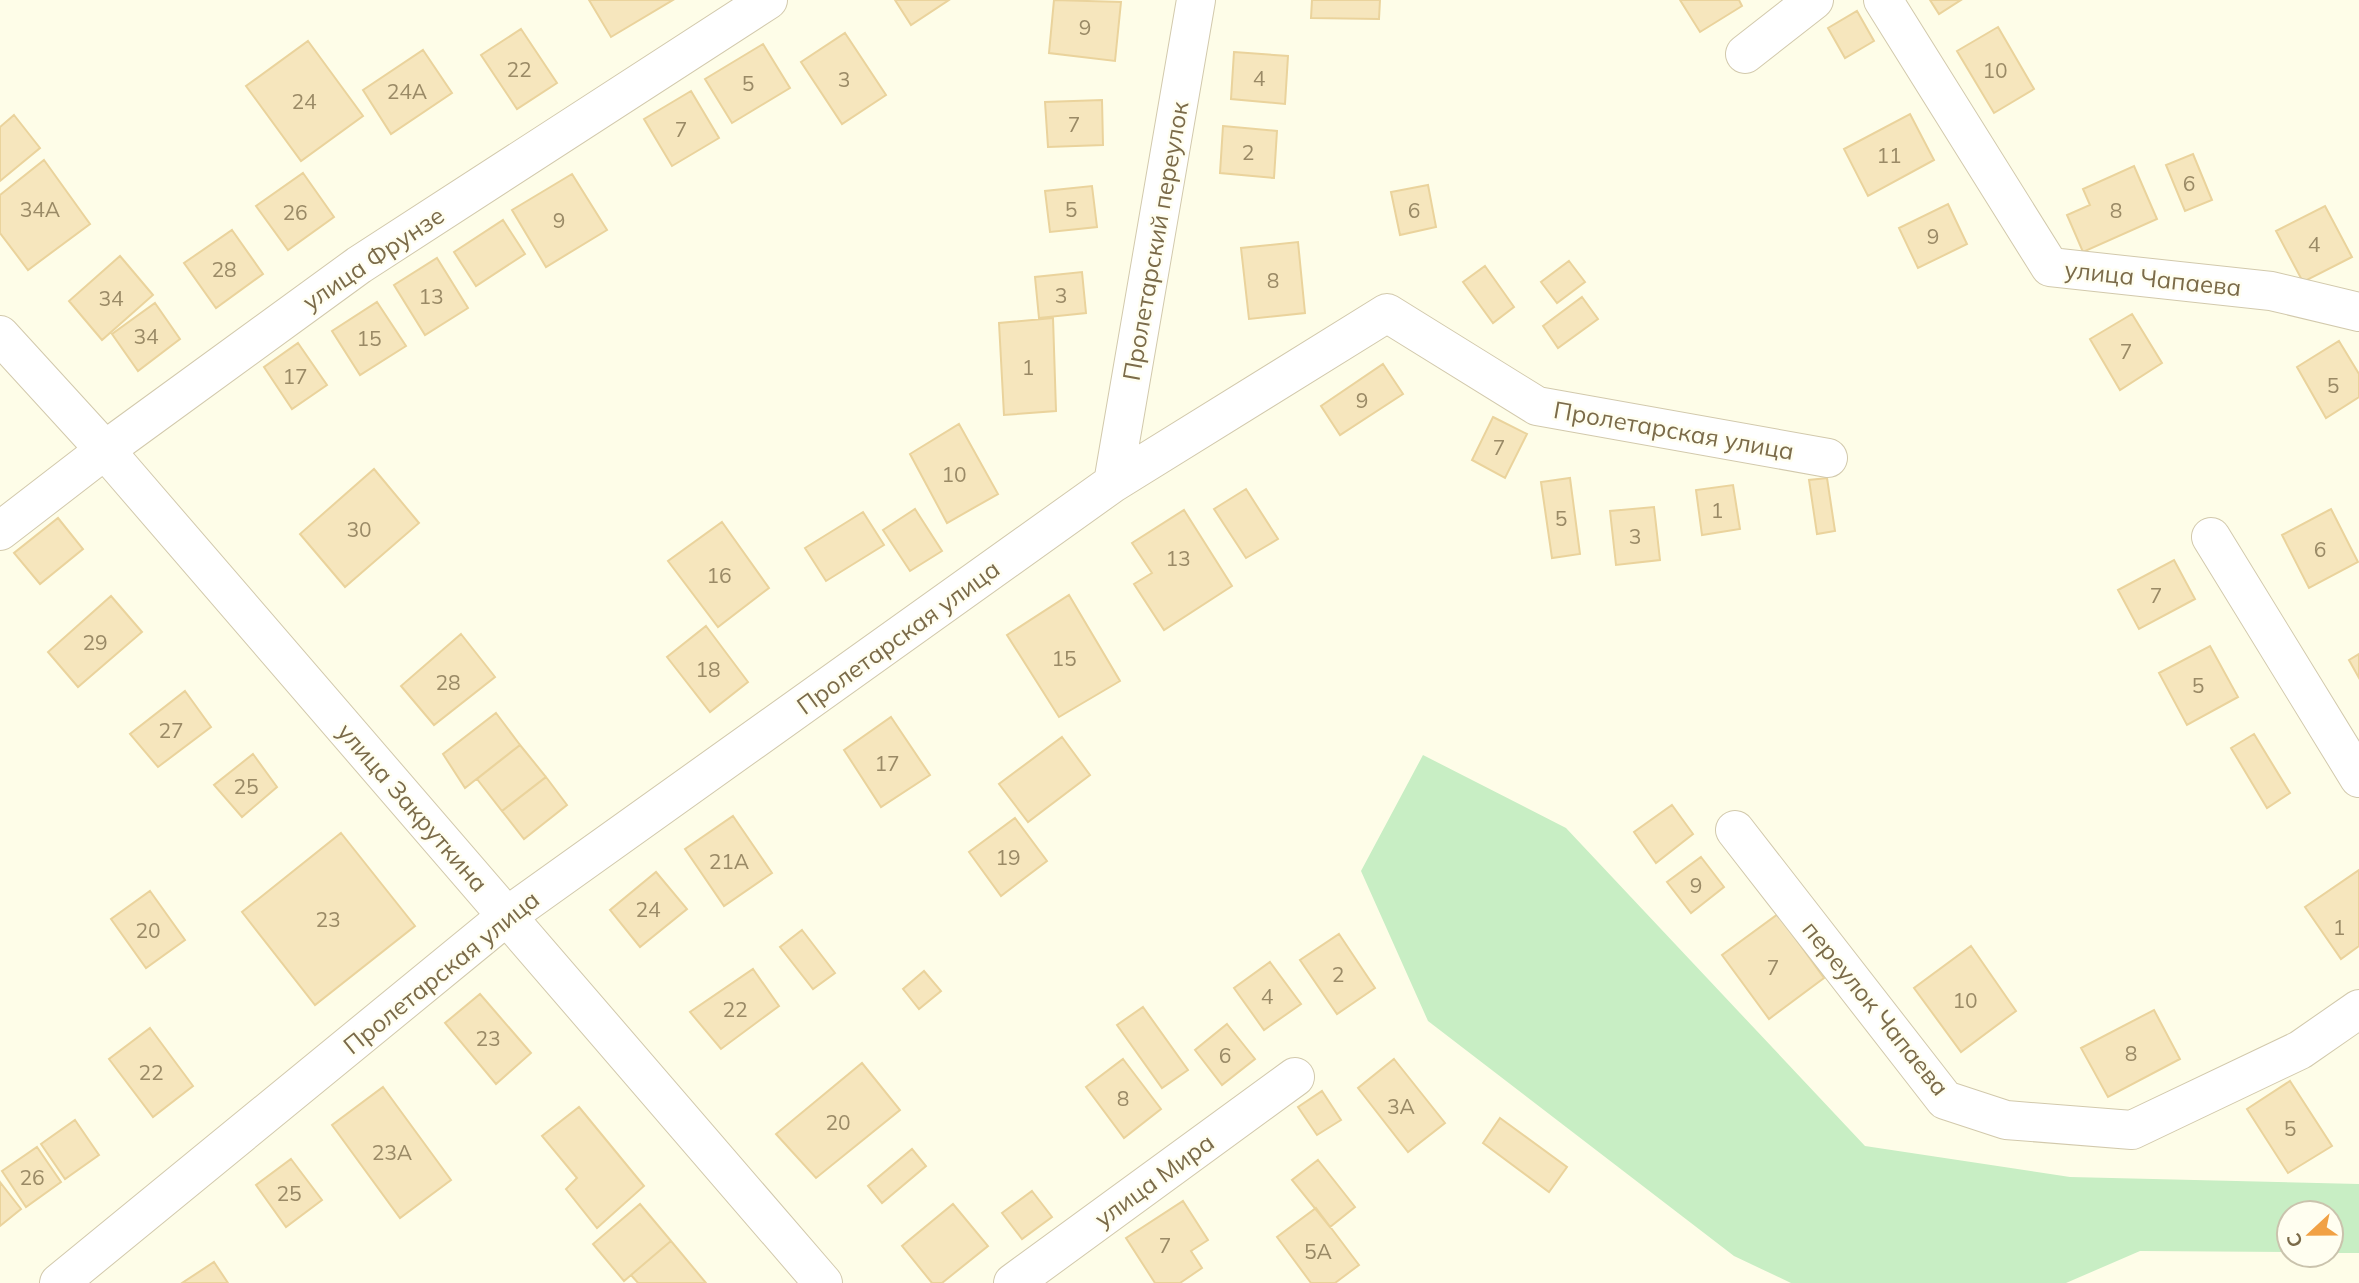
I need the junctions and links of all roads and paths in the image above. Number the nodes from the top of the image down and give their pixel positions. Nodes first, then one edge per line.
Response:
1 (1196, 0) edge
2 (1814, 0) edge
3 (1883, 0) edge
4 (761, 2) edge
5 (1745, 54) dead end
6 (2359, 312) edge
7 (0, 335) edge
8 (105, 450) junction
9 (1828, 458) dead end
10 (1113, 483) junction
11 (0, 531) edge
12 (2211, 537) dead end
13 (2359, 778) edge
14 (1735, 830) dead end
15 (507, 916) junction
16 (2359, 1009) edge
17 (1295, 1077) dead end
18 (59, 1283) edge
19 (823, 1283) edge
20 (1013, 1283) edge

1 - 10 street, Пролетарский переулок
2 - 5 street
3 - 6 street, улица Чапаева
4 - 8 street, улица Фрунзе
7 - 8 street, улица Закруткина
8 - 11 street, улица Фрунзе
8 - 15 street, улица Закруткина
9 - 10 street, Пролетарская улица
10 - 15 street, Пролетарская улица
12 - 13 street
14 - 16 street, переулок Чапаева
15 - 18 street, Пролетарская улица
15 - 19 street, улица Закруткина
17 - 20 street, улица Мира

